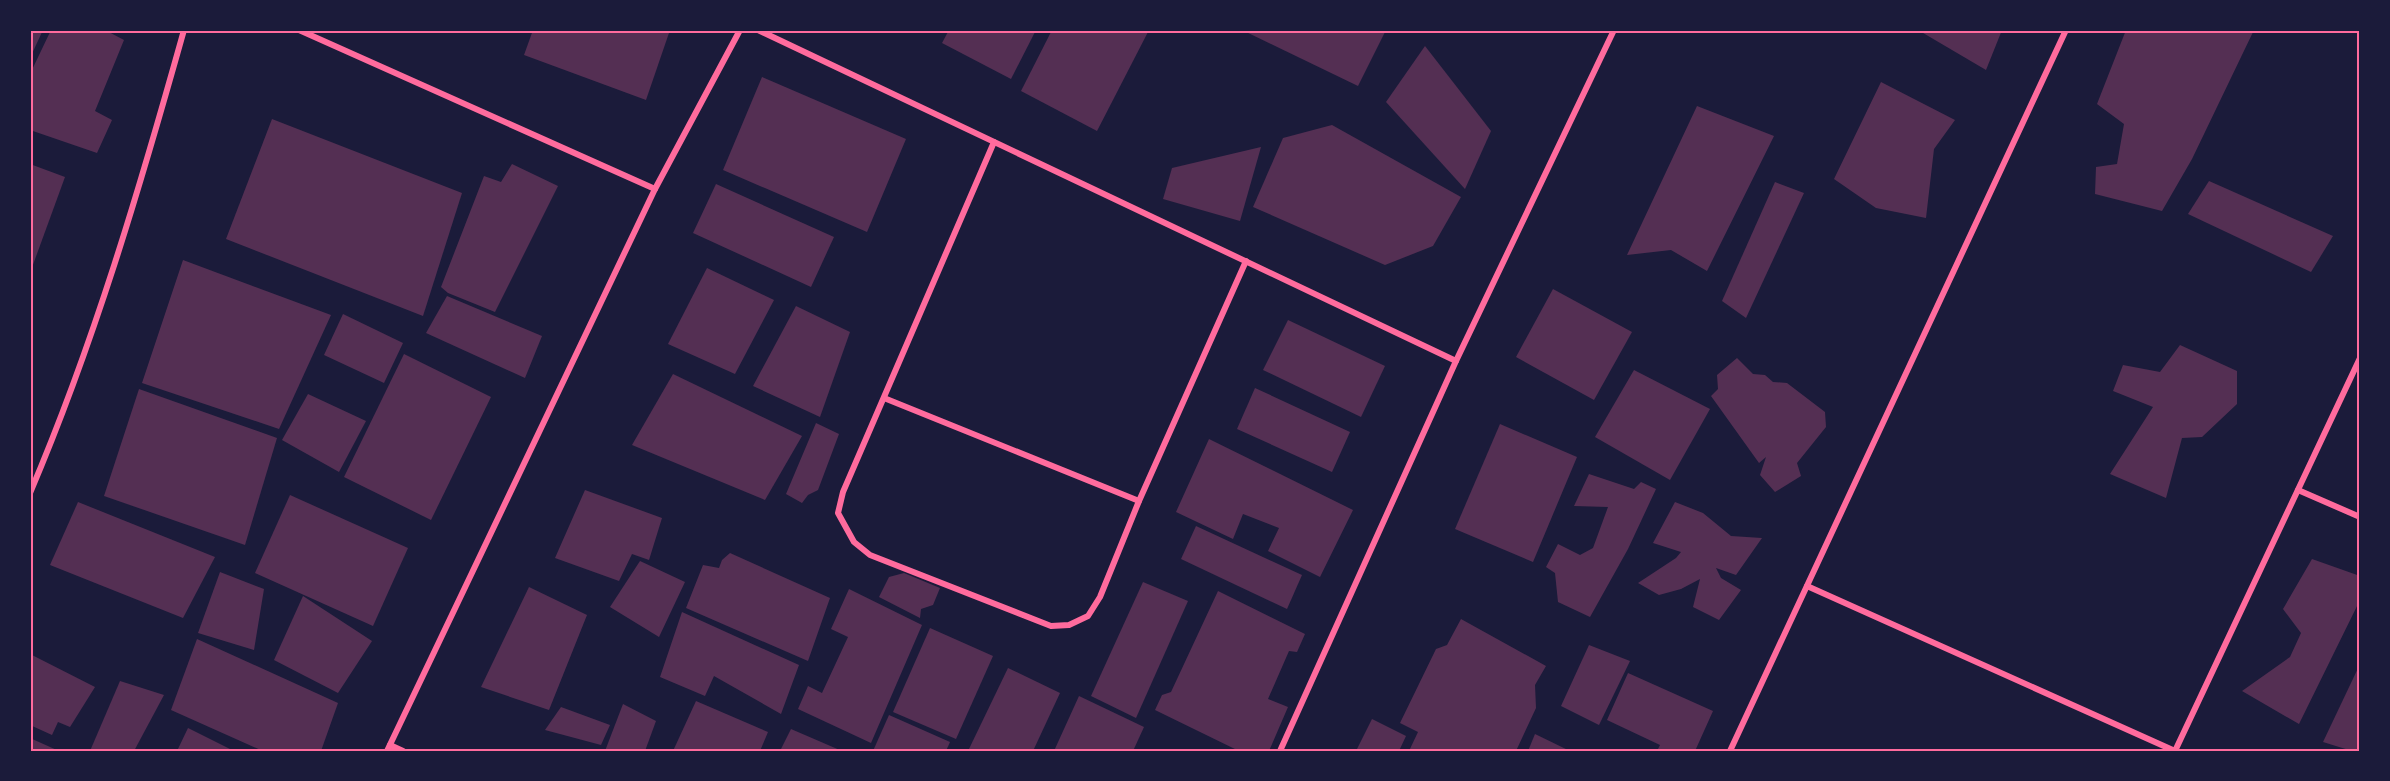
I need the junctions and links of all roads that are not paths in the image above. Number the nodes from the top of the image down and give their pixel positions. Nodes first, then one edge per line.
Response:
1 (184, 30) edge
2 (299, 30) edge
3 (740, 30) edge
4 (758, 30) edge
5 (1614, 30) edge
6 (2066, 30) edge
7 (994, 142) junction
8 (655, 189) junction
9 (1246, 261) junction
10 (2360, 358) edge
11 (1456, 361) junction
12 (884, 398) junction
13 (2298, 490) junction
14 (30, 493) edge
15 (1139, 501) junction
16 (2360, 517) edge
17 (1807, 586) junction
18 (388, 748) edge
19 (403, 751) edge
20 (1280, 751) edge
21 (1730, 751) edge
22 (2175, 751) edge

1 - 14 street
2 - 8 street
3 - 8 street
4 - 7 street
5 - 11 street
6 - 17 street
7 - 9 street
7 - 12 street
8 - 18 street
9 - 11 street
9 - 15 street
10 - 13 street
11 - 20 street
12 - 15 street
12 - 15 street
13 - 16 street
13 - 22 street
17 - 21 street
17 - 22 street
18 - 19 street

